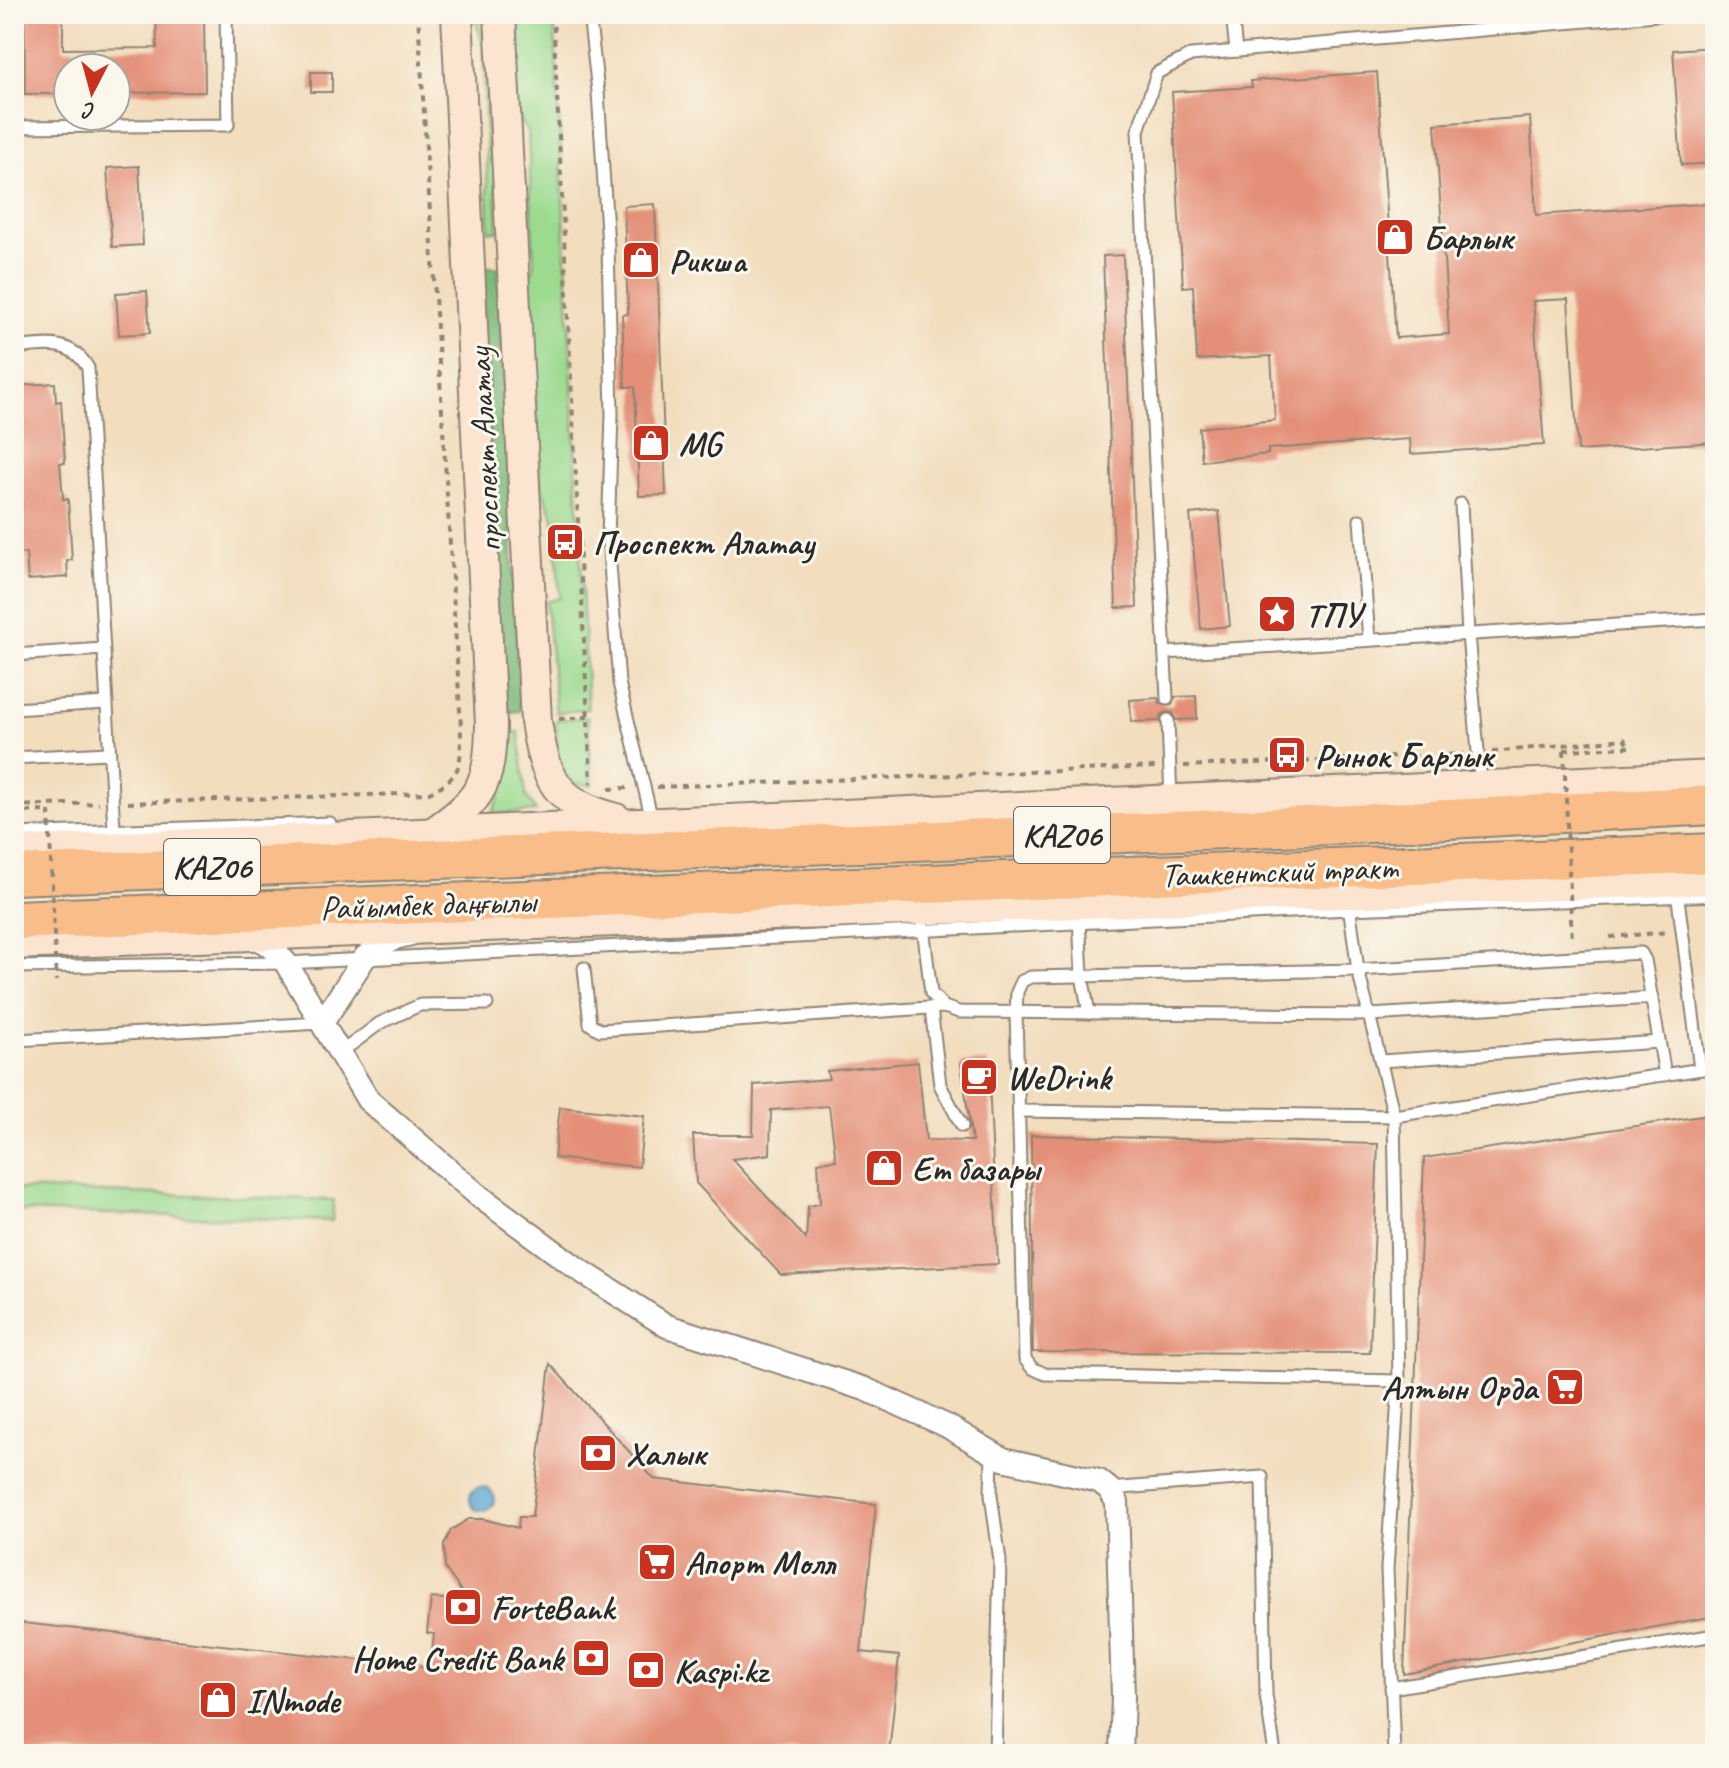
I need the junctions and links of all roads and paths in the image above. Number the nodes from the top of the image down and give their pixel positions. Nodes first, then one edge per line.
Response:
1 (15, 14) edge
2 (226, 14) edge
3 (418, 14) edge
4 (457, 14) edge
5 (500, 14) edge
6 (553, 14) edge
7 (589, 14) edge
8 (1232, 14) edge
9 (1668, 14) edge
10 (1236, 51) junction
11 (16, 127) edge
12 (511, 242) junction
13 (467, 244) junction
14 (14, 348) edge
15 (1461, 504) dead end
16 (1360, 520) dead end
17 (1715, 619) edge
18 (1468, 634) junction
19 (1369, 640) junction
20 (103, 649) junction
21 (1165, 653) junction
22 (14, 655) edge
23 (1167, 698) dead end
24 (105, 703) junction
25 (14, 709) edge
26 (588, 717) junction
27 (556, 720) dead end
28 (1168, 720) dead end
29 (108, 753) junction
30 (1479, 754) junction
31 (14, 758) edge
32 (1715, 764) edge
33 (1170, 766) junction
34 (1715, 776) edge
35 (1481, 781) junction
36 (643, 788) junction
37 (1171, 794) junction
38 (999, 795) dead end
39 (953, 797) dead end
40 (112, 803) junction
41 (797, 804) dead end
42 (1715, 805) edge
43 (14, 806) edge
44 (688, 809) dead end
45 (14, 812) edge
46 (393, 821) dead end
47 (346, 823) dead end
48 (645, 824) junction
49 (14, 834) edge
50 (114, 839) junction
51 (421, 847) junction
52 (14, 852) edge
53 (1715, 853) edge
54 (14, 875) edge
55 (1715, 879) edge
56 (842, 888) joint
57 (1676, 889) junction
58 (1715, 895) edge
59 (1348, 901) junction
60 (1078, 914) junction
61 (14, 920) edge
62 (922, 920) junction
63 (437, 927) junction
64 (1681, 931) junction
65 (1632, 934) dead end
66 (253, 935) junction
67 (1572, 942) dead end
68 (14, 944) edge
69 (365, 957) junction
70 (286, 963) junction
71 (14, 967) edge
72 (584, 968) dead end
73 (1358, 970) junction
74 (1082, 976) junction
75 (56, 981) dead end
76 (1652, 998) junction
77 (487, 1004) dead end
78 (937, 1008) junction
79 (1016, 1013) junction
80 (1089, 1013) junction
81 (1370, 1015) junction
82 (322, 1023) junction
83 (16, 1040) edge
84 (1659, 1042) junction
85 (340, 1053) junction
86 (1381, 1061) junction
87 (1715, 1067) edge
88 (1700, 1069) junction
89 (1665, 1075) junction
90 (1019, 1111) junction
91 (1394, 1116) junction
92 (962, 1126) dead end
93 (1399, 1381) junction
94 (992, 1453) junction
95 (1109, 1489) junction
96 (1715, 1635) edge
97 (1391, 1688) junction
98 (995, 1754) edge
99 (1121, 1754) edge
100 (1275, 1754) edge
101 (1394, 1754) edge

1 - 11 path
2 - 11 lane
3 - 40 path
4 - 13 main road, проспект Алатау
5 - 12 main road, проспект Алатау
6 - 26 path
7 - 36 lane
8 - 10 lane
9 - 10 lane
10 - 21 lane
12 - 13 main road
12 - 48 main road, проспект Алатау
13 - 51 main road, проспект Алатау
14 - 20 lane
15 - 18 lane
16 - 19 lane
17 - 18 lane
18 - 19 lane
18 - 30 lane
19 - 21 lane
20 - 22 lane
20 - 24 lane
21 - 23 lane
24 - 25 lane
24 - 29 lane
26 - 27 path
26 - 36 path
28 - 33 lane
29 - 31 lane
29 - 40 lane
30 - 33 path
30 - 35 lane
30 - 67 path, bridge
32 - 35 lane
33 - 36 path
33 - 37 lane
34 - 35 main road
35 - 37 main road
36 - 48 lane
37 - 38 lane
37 - 48 main road
39 - 41 lane
40 - 43 path
40 - 50 lane
42 - 51 highway, KАZ06
44 - 48 lane
45 - 75 path, bridge
46 - 51 lane
47 - 50 lane
48 - 51 main road
49 - 50 lane
50 - 51 main road
50 - 52 main road
51 - 54 highway, Райымбек даңғылы / KАZ06
53 - 56 highway, Ташкентский тракт / KАZ06
55 - 57 main road
56 - 61 highway, Райымбек даңғылы / KАZ06
57 - 58 lane
57 - 59 main road
57 - 64 lane
59 - 60 main road
59 - 73 lane
60 - 62 main road
60 - 74 lane
62 - 63 main road
62 - 69 lane
62 - 78 lane
63 - 66 main road
63 - 69 street
64 - 65 path
64 - 88 lane
66 - 68 main road
66 - 70 street
69 - 70 lane
69 - 82 street
70 - 71 lane
70 - 82 street
72 - 78 lane
73 - 74 lane
73 - 76 lane
73 - 81 lane
74 - 79 lane
74 - 80 lane
76 - 81 lane
76 - 84 lane
77 - 85 lane
78 - 79 lane
78 - 92 lane
79 - 80 lane
79 - 90 lane
80 - 81 lane
81 - 86 lane
82 - 83 lane
82 - 85 street
84 - 86 lane
84 - 89 lane
85 - 94 street
86 - 91 lane
87 - 88 lane
88 - 89 lane
89 - 91 lane
90 - 91 lane
90 - 93 lane
91 - 93 lane
93 - 97 lane
94 - 95 street
94 - 98 lane
95 - 99 street
95 - 100 lane
96 - 97 lane
97 - 101 lane

